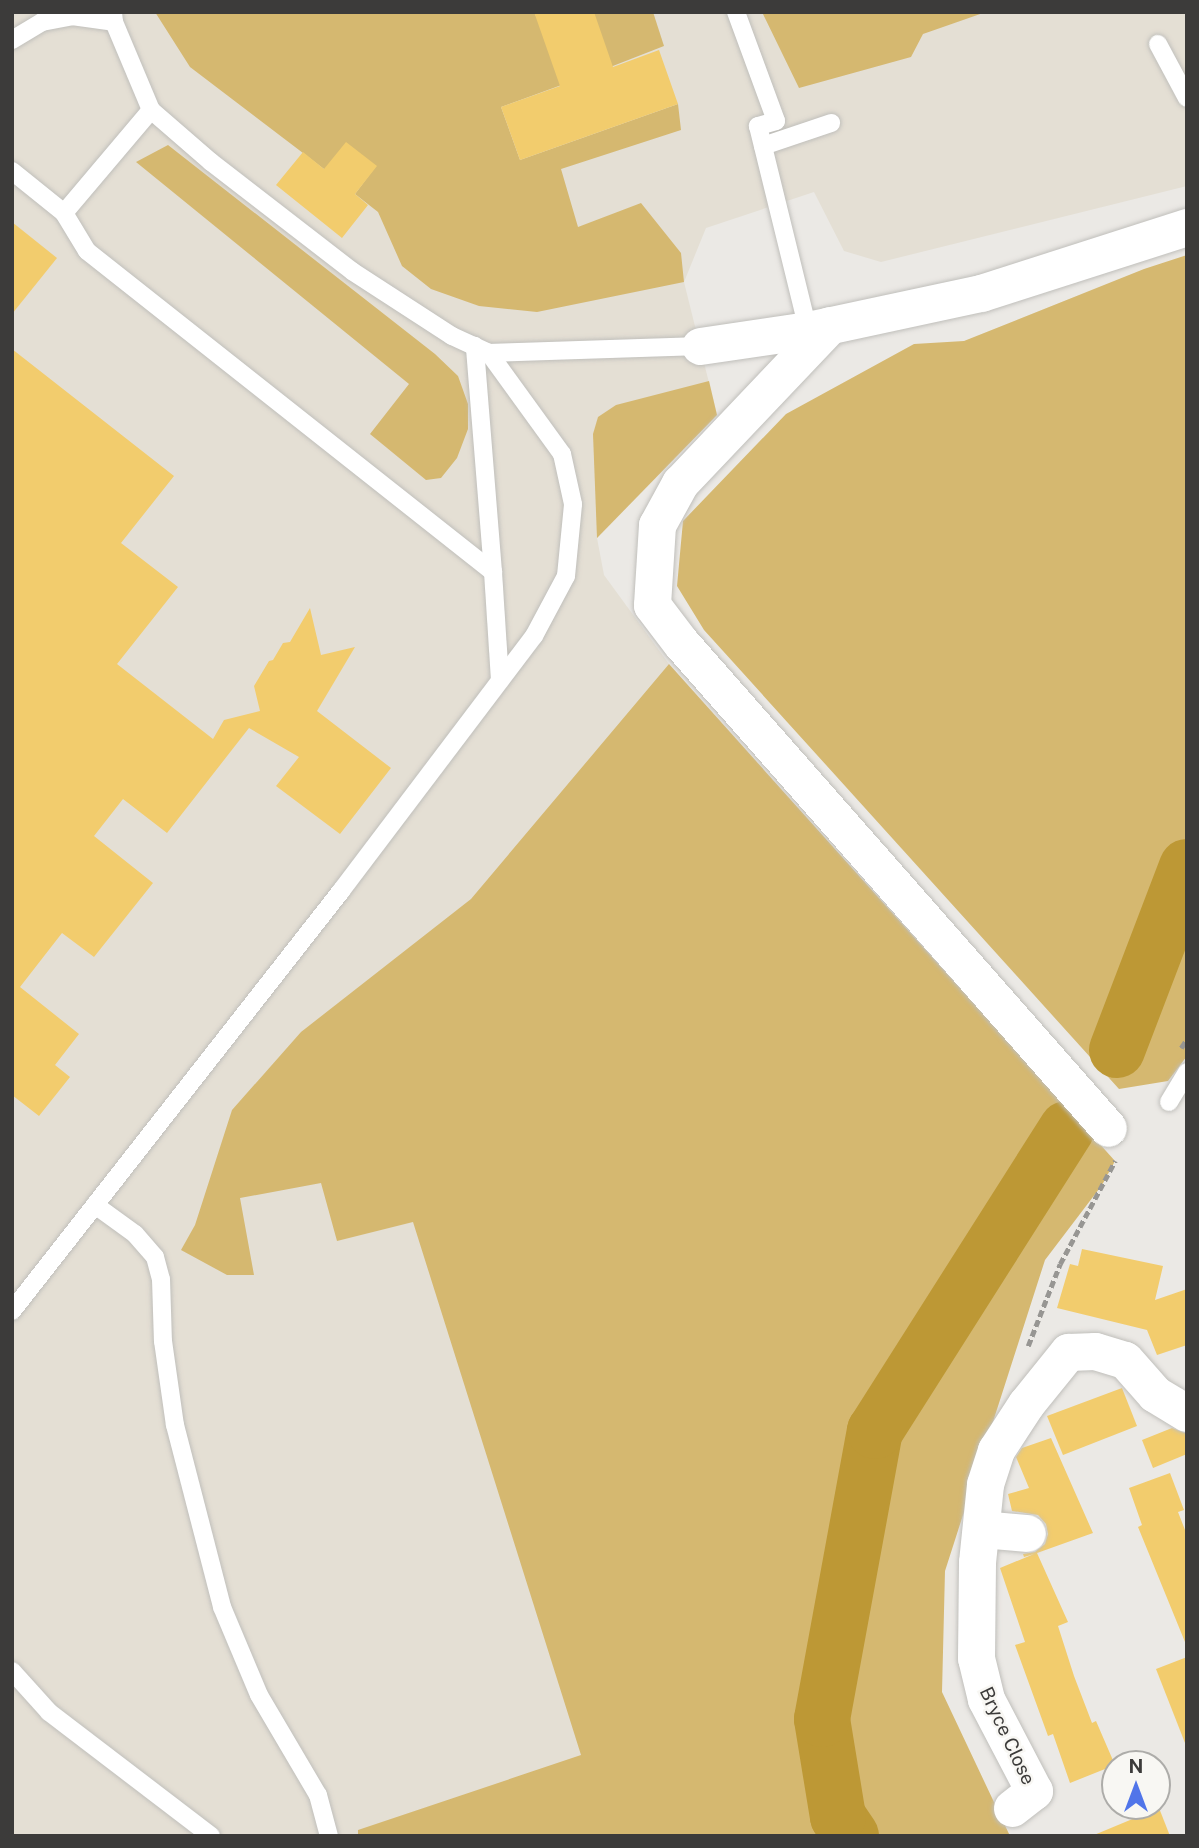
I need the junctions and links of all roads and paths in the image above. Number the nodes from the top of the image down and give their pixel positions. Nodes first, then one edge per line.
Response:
1 (736, 12) edge
2 (114, 17) edge
3 (12, 40) edge
4 (1158, 44) dead end
5 (1187, 98) edge
6 (151, 110) junction
7 (831, 123) dead end
8 (763, 146) junction
9 (12, 171) edge
10 (64, 213) junction
11 (1187, 227) edge
12 (819, 328) junction
13 (700, 346) joint
14 (482, 350) junction
15 (493, 572) junction
16 (500, 680) junction
17 (1187, 1072) edge
18 (1169, 1102) dead end
19 (1108, 1128) dead end
20 (95, 1205) junction
21 (12, 1311) edge
22 (1187, 1413) edge
23 (981, 1529) junction
24 (1027, 1533) dead end
25 (12, 1671) edge
26 (1012, 1808) dead end
27 (211, 1836) edge
28 (329, 1836) edge

1 - 8 lane
2 - 3 lane
2 - 6 lane
4 - 5 lane
6 - 10 lane
6 - 14 lane
7 - 8 lane
8 - 12 lane
9 - 10 lane
10 - 15 lane
11 - 12 street
12 - 13 street
12 - 19 street
13 - 14 lane
14 - 15 lane
14 - 16 lane
15 - 16 lane
16 - 20 lane
17 - 18 lane
20 - 21 lane
20 - 28 lane
22 - 23 street, Bryce Close
23 - 24 street
23 - 26 street, Bryce Close
25 - 27 lane

